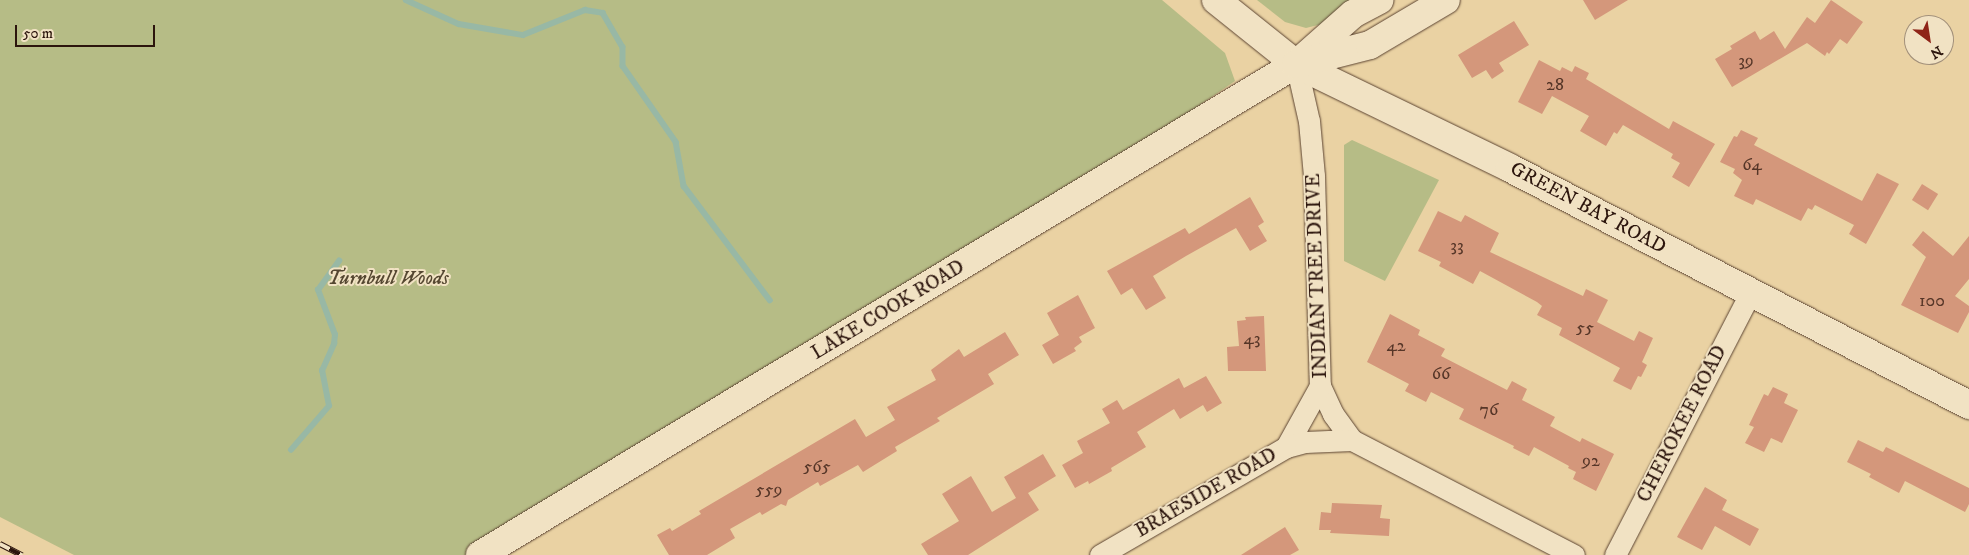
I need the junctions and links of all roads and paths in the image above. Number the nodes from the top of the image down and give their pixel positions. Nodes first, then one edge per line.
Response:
1 (1216, 0) edge
2 (1379, 0) edge
3 (1446, 0) edge
4 (1296, 64) junction
5 (1750, 293) junction
6 (1320, 386) junction
7 (1969, 405) edge
8 (1352, 440) junction
9 (1286, 446) junction
10 (480, 555) edge
11 (1100, 555) edge
12 (1574, 555) edge
13 (1615, 555) edge

1 - 4 main road, GREEN BAY ROAD
2 - 4 main road, LAKE COOK ROAD
3 - 4 main road, LAKE COOK ROAD
4 - 5 main road, GREEN BAY ROAD
4 - 6 street, INDIAN TREE DRIVE
4 - 10 main road, LAKE COOK ROAD
5 - 7 main road, GREEN BAY ROAD
5 - 13 street, CHEROKEE ROAD
6 - 8 street, INDIAN TREE DRIVE
6 - 9 street, BRAESIDE ROAD
8 - 9 street, BRAESIDE ROAD
8 - 12 street, INDIAN TREE DRIVE
9 - 11 street, BRAESIDE ROAD

